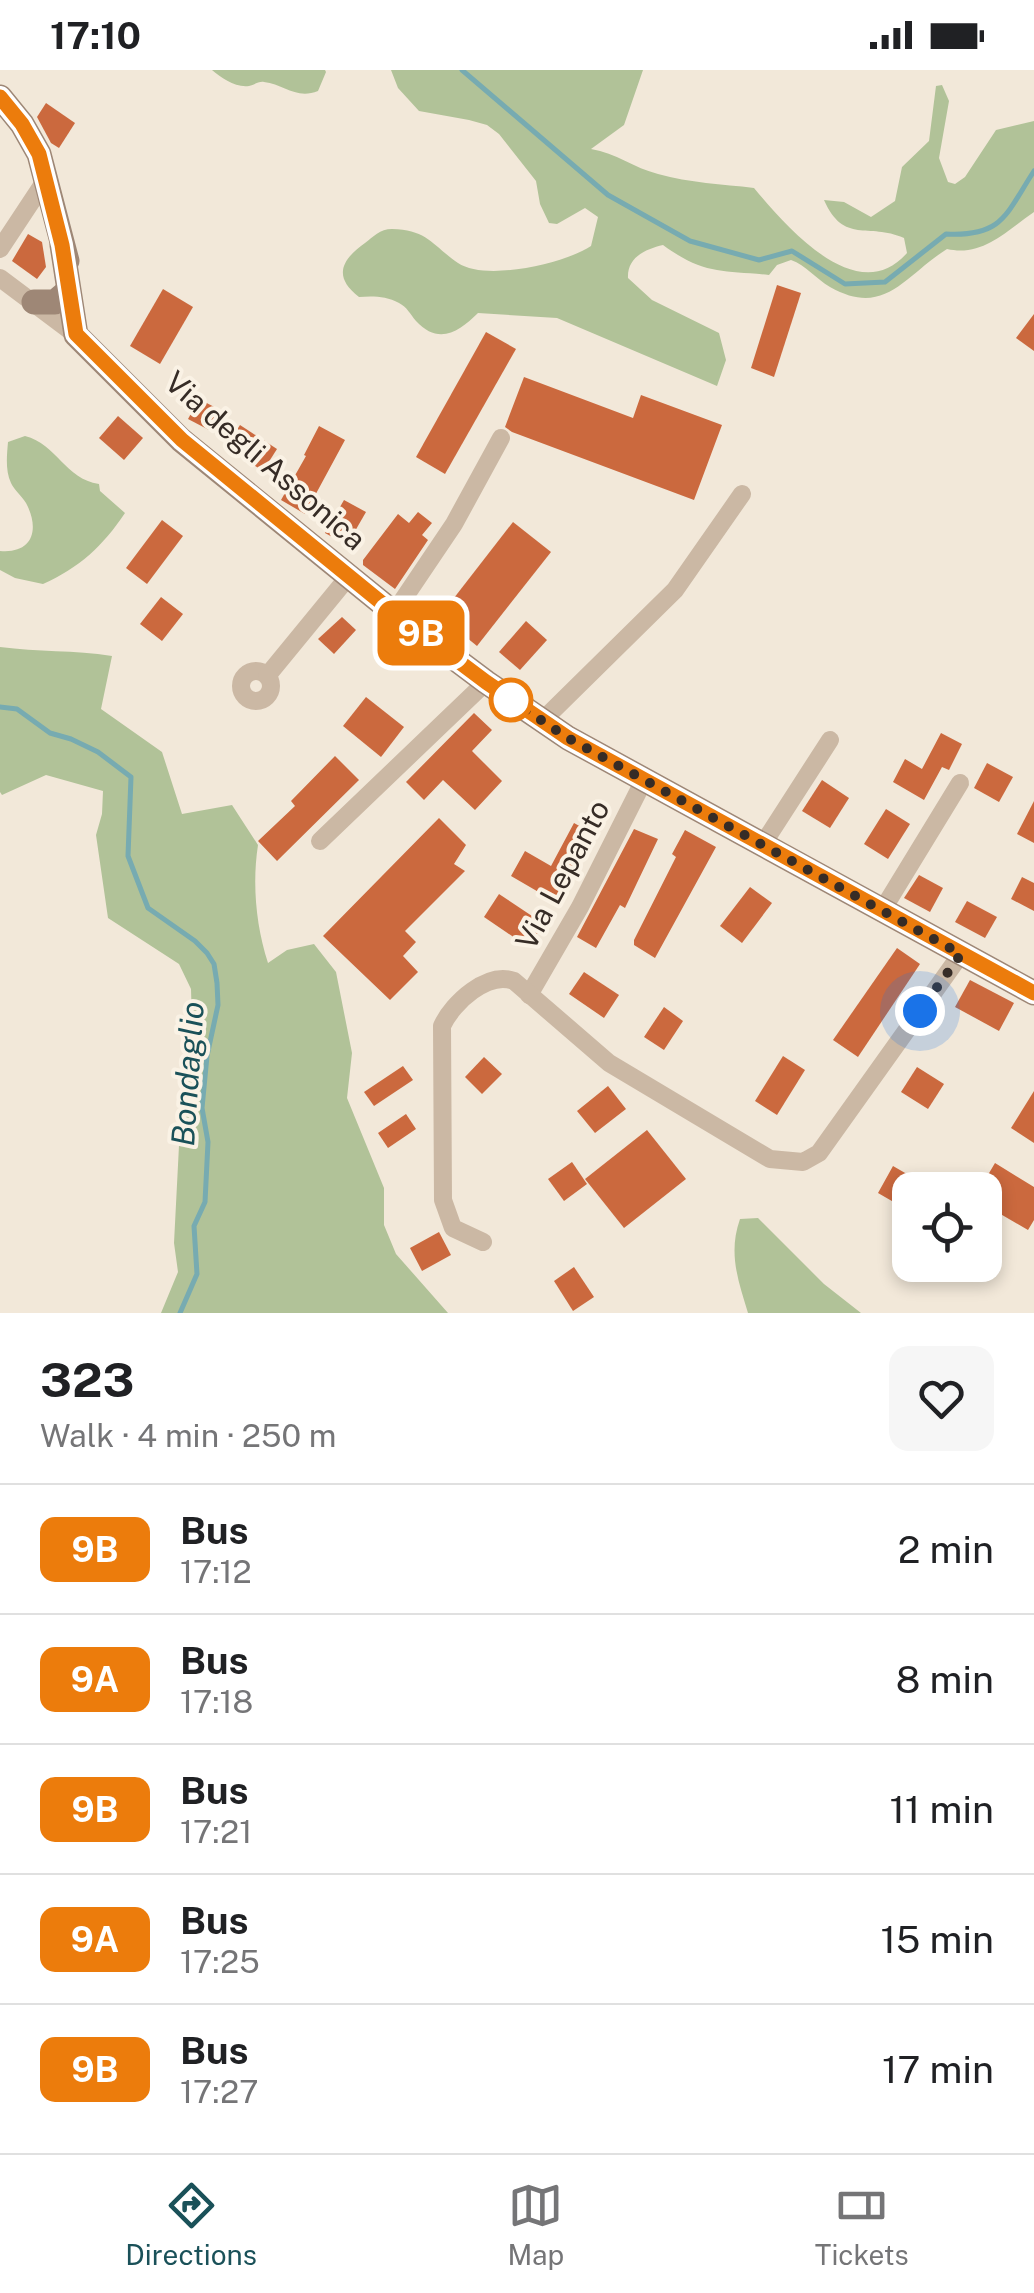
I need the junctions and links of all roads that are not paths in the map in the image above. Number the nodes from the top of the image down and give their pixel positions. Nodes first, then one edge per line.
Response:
1 (0, 97) edge
2 (45, 181) junction
3 (62, 245) junction
4 (0, 250) edge
5 (0, 278) edge
6 (68, 291) junction
7 (34, 302) junction
8 (84, 342) junction
9 (502, 438) dead end
10 (742, 494) dead end
11 (350, 576) junction
12 (394, 613) junction
13 (267, 676) dead end
14 (489, 685) junction
15 (542, 721) junction
16 (830, 740) dead end
17 (644, 780) junction
18 (960, 783) dead end
19 (320, 842) dead end
20 (763, 844) junction
21 (883, 909) junction
22 (961, 954) junction
23 (1034, 993) edge
24 (529, 995) junction
25 (483, 1242) dead end

1 - 2 main road
2 - 3 main road
2 - 4 street
3 - 6 main road
3 - 8 main road
5 - 7 street, Via degli Assonica
6 - 7 main road
6 - 8 main road
7 - 8 street, Via degli Assonica
8 - 11 main road, Via degli Assonica
9 - 12 street
10 - 15 street
11 - 12 main road, Via degli Assonica
11 - 13 street
12 - 14 main road, Via degli Assonica
14 - 15 main road, Via degli Assonica
14 - 19 street
15 - 17 main road, Via degli Assonica
16 - 20 street
17 - 20 main road, Via degli Assonica
17 - 24 street, Via Lepanto
18 - 21 street
20 - 21 main road, Via degli Assonica
21 - 22 main road, Via degli Assonica
22 - 23 main road, Via degli Assonica
22 - 24 street
24 - 25 street

